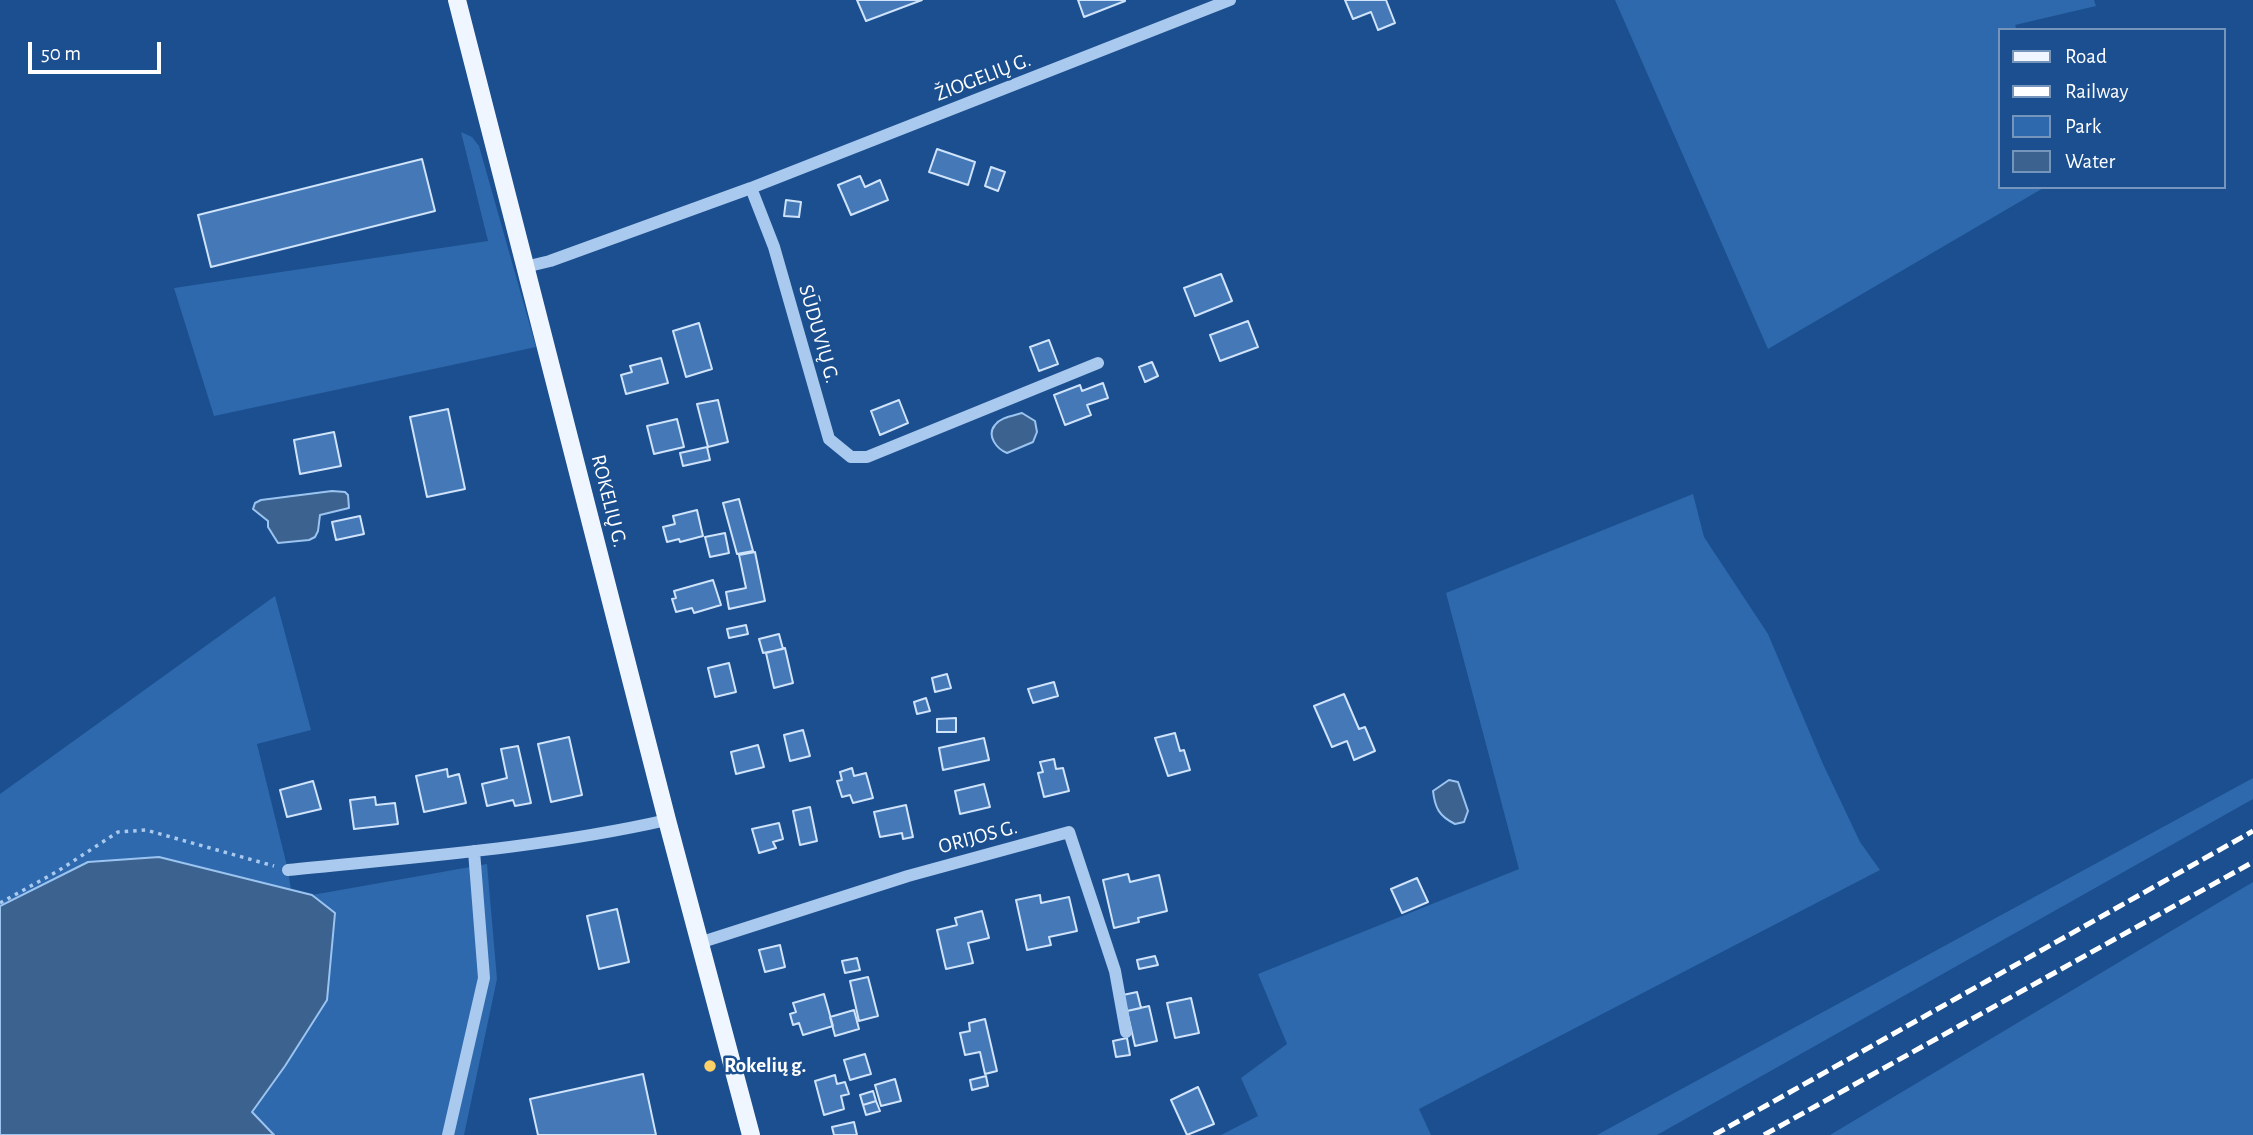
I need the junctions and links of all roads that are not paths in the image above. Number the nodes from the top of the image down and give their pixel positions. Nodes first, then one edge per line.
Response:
1 (457, 0) edge
2 (1230, 0) edge
3 (751, 188) junction
4 (525, 267) junction
5 (1098, 363) dead end
6 (667, 820) junction
7 (474, 851) junction
8 (288, 870) road end
9 (699, 943) junction
10 (1126, 1032) dead end
11 (449, 1135) edge
12 (751, 1135) edge

1 - 4 main road, ROKELIŲ G.
2 - 3 street, ŽIOGELIŲ G.
3 - 4 street
3 - 5 street, SŪDUVIŲ G.
4 - 6 main road, ROKELIŲ G.
6 - 7 street
6 - 9 main road, ROKELIŲ G.
7 - 8 street
7 - 11 street
9 - 10 street, ORIJOS G.
9 - 12 main road, ROKELIŲ G.

